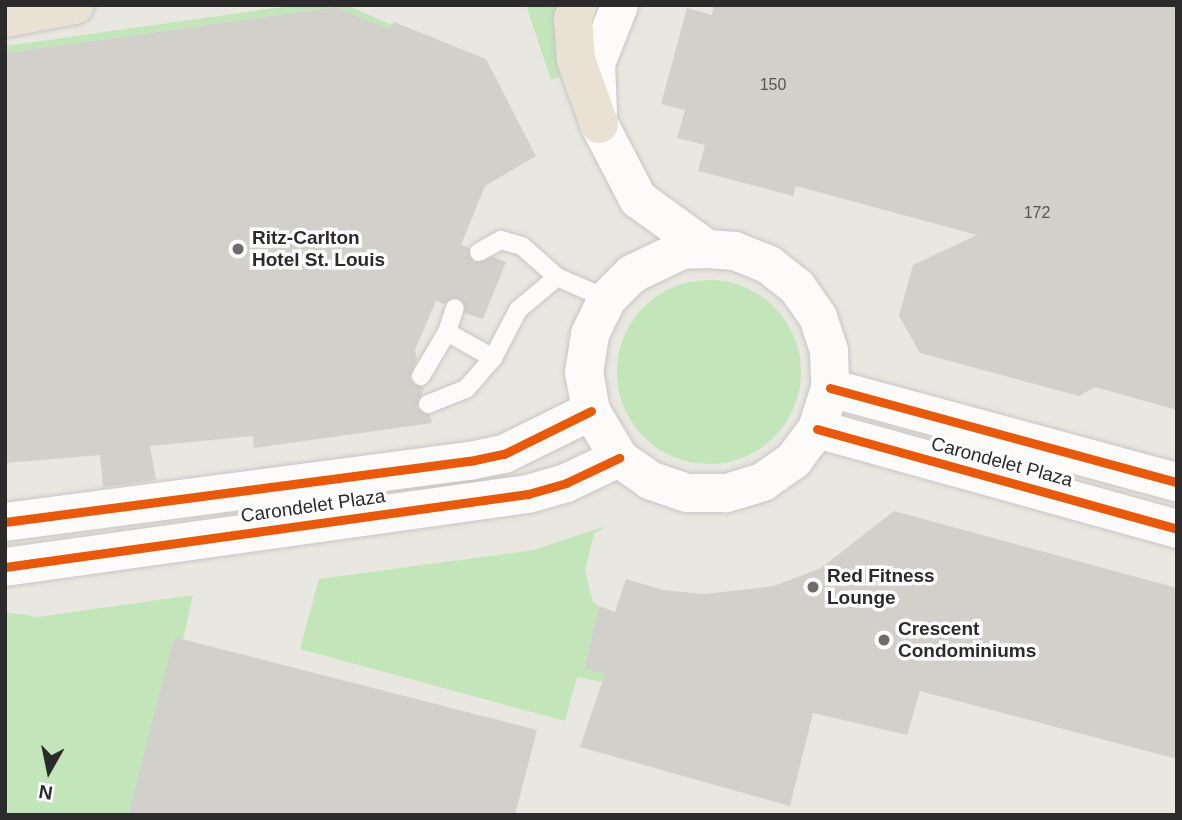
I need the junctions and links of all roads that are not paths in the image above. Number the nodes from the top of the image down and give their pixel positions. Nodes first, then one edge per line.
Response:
1 (75, 5) edge
2 (578, 5) edge
3 (619, 5) edge
4 (5, 18) edge
5 (599, 124) junction
6 (707, 250) junction
7 (480, 252) dead end
8 (557, 277) junction
9 (607, 299) junction
10 (455, 308) dead end
11 (447, 332) junction
12 (493, 358) junction
13 (421, 376) dead end
14 (830, 387) junction
15 (428, 404) dead end
16 (591, 411) junction
17 (817, 429) junction
18 (619, 458) junction
19 (1100, 461) junction
20 (1177, 482) edge
21 (1089, 504) junction
22 (5, 522) edge
23 (1177, 529) edge
24 (5, 567) edge

1 - 4 highway
2 - 5 highway
3 - 5 street
5 - 6 street
6 - 9 street
6 - 14 street
7 - 8 lane
8 - 9 lane
8 - 12 lane
9 - 16 street
10 - 11 lane
11 - 12 lane
11 - 13 lane
12 - 15 lane
14 - 17 street
14 - 19 street, Carondelet Plaza
16 - 18 street
16 - 22 street, Carondelet Plaza
17 - 18 street
17 - 21 street, Carondelet Plaza
18 - 24 street, Carondelet Plaza
19 - 20 street, Carondelet Plaza
19 - 21 street, Carondelet Plaza
21 - 23 street, Carondelet Plaza

